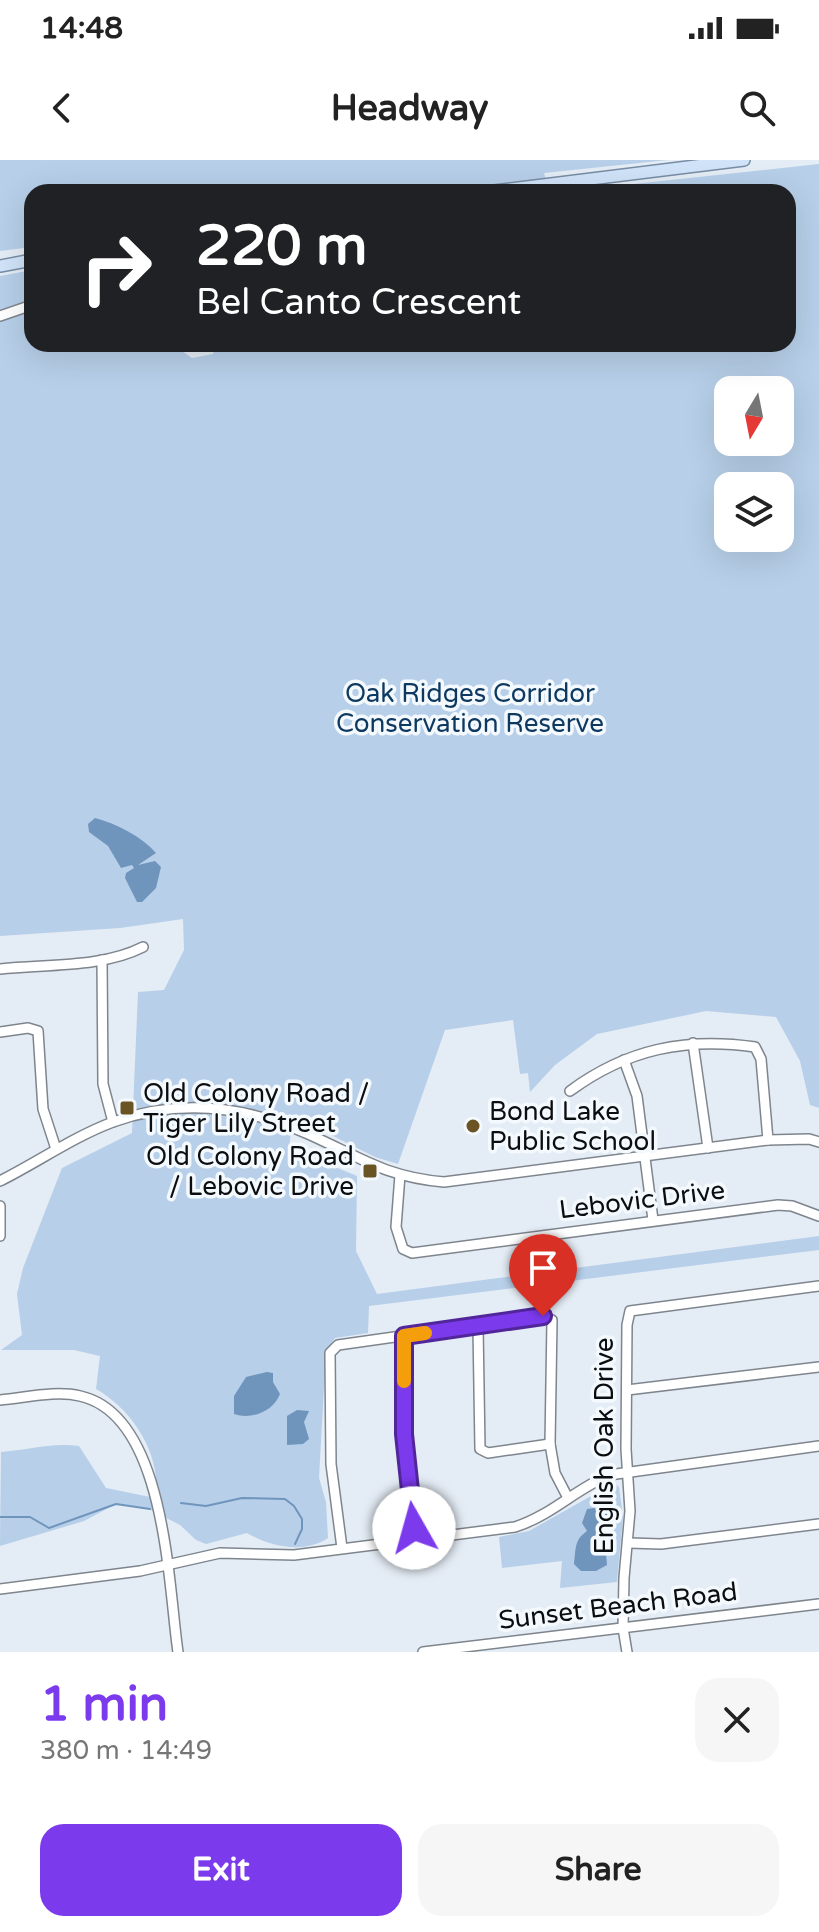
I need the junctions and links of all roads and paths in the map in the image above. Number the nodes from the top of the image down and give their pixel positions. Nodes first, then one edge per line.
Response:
1 (744, 160) edge
2 (550, 184) edge
3 (24, 262) edge
4 (0, 266) edge
5 (24, 308) edge
6 (0, 316) edge
7 (143, 947) dead end
8 (102, 960) junction
9 (0, 969) edge
10 (0, 1032) edge
11 (693, 1043) junction
12 (624, 1060) junction
13 (570, 1091) dead end
14 (113, 1122) junction
15 (768, 1140) junction
16 (819, 1142) edge
17 (708, 1148) junction
18 (56, 1149) junction
19 (645, 1156) junction
20 (400, 1175) junction
21 (0, 1181) edge
22 (0, 1206) edge
23 (819, 1216) edge
24 (653, 1220) junction
25 (0, 1236) edge
26 (819, 1286) edge
27 (478, 1327) junction
28 (404, 1336) junction
29 (819, 1367) edge
30 (627, 1390) junction
31 (0, 1400) edge
32 (550, 1444) junction
33 (819, 1446) edge
34 (628, 1471) junction
35 (568, 1498) junction
36 (819, 1524) edge
37 (416, 1539) junction
38 (629, 1543) junction
39 (342, 1548) junction
40 (167, 1565) junction
41 (0, 1589) edge
42 (819, 1604) edge
43 (623, 1628) junction
44 (476, 1649) edge
45 (178, 1652) edge
46 (423, 1652) edge
47 (627, 1652) edge

1 - 2 main road
3 - 4 main road
5 - 6 street
7 - 8 street
8 - 9 street
8 - 14 street
10 - 18 street
11 - 12 street
11 - 15 street
11 - 17 street
12 - 13 street
12 - 19 street
14 - 18 street
14 - 20 street
15 - 16 street
15 - 17 street
17 - 19 street
18 - 21 street
19 - 20 street
19 - 24 street
20 - 24 street, Lebovic Drive
22 - 25 street
23 - 24 street, Lebovic Drive
26 - 30 street, English Oak Drive
27 - 28 street
27 - 32 street
27 - 32 street
28 - 37 street
28 - 39 street
29 - 30 street
30 - 34 street, English Oak Drive
31 - 40 street
32 - 35 street
33 - 34 street
34 - 35 street
34 - 38 street, English Oak Drive
35 - 37 street
36 - 38 street
37 - 39 street
38 - 43 street, English Oak Drive
39 - 40 street
40 - 41 street
40 - 45 street
42 - 43 street, Sunset Beach Road
43 - 44 street, Sunset Beach Road
43 - 47 street, English Oak Drive
44 - 46 street, Sunset Beach Road

